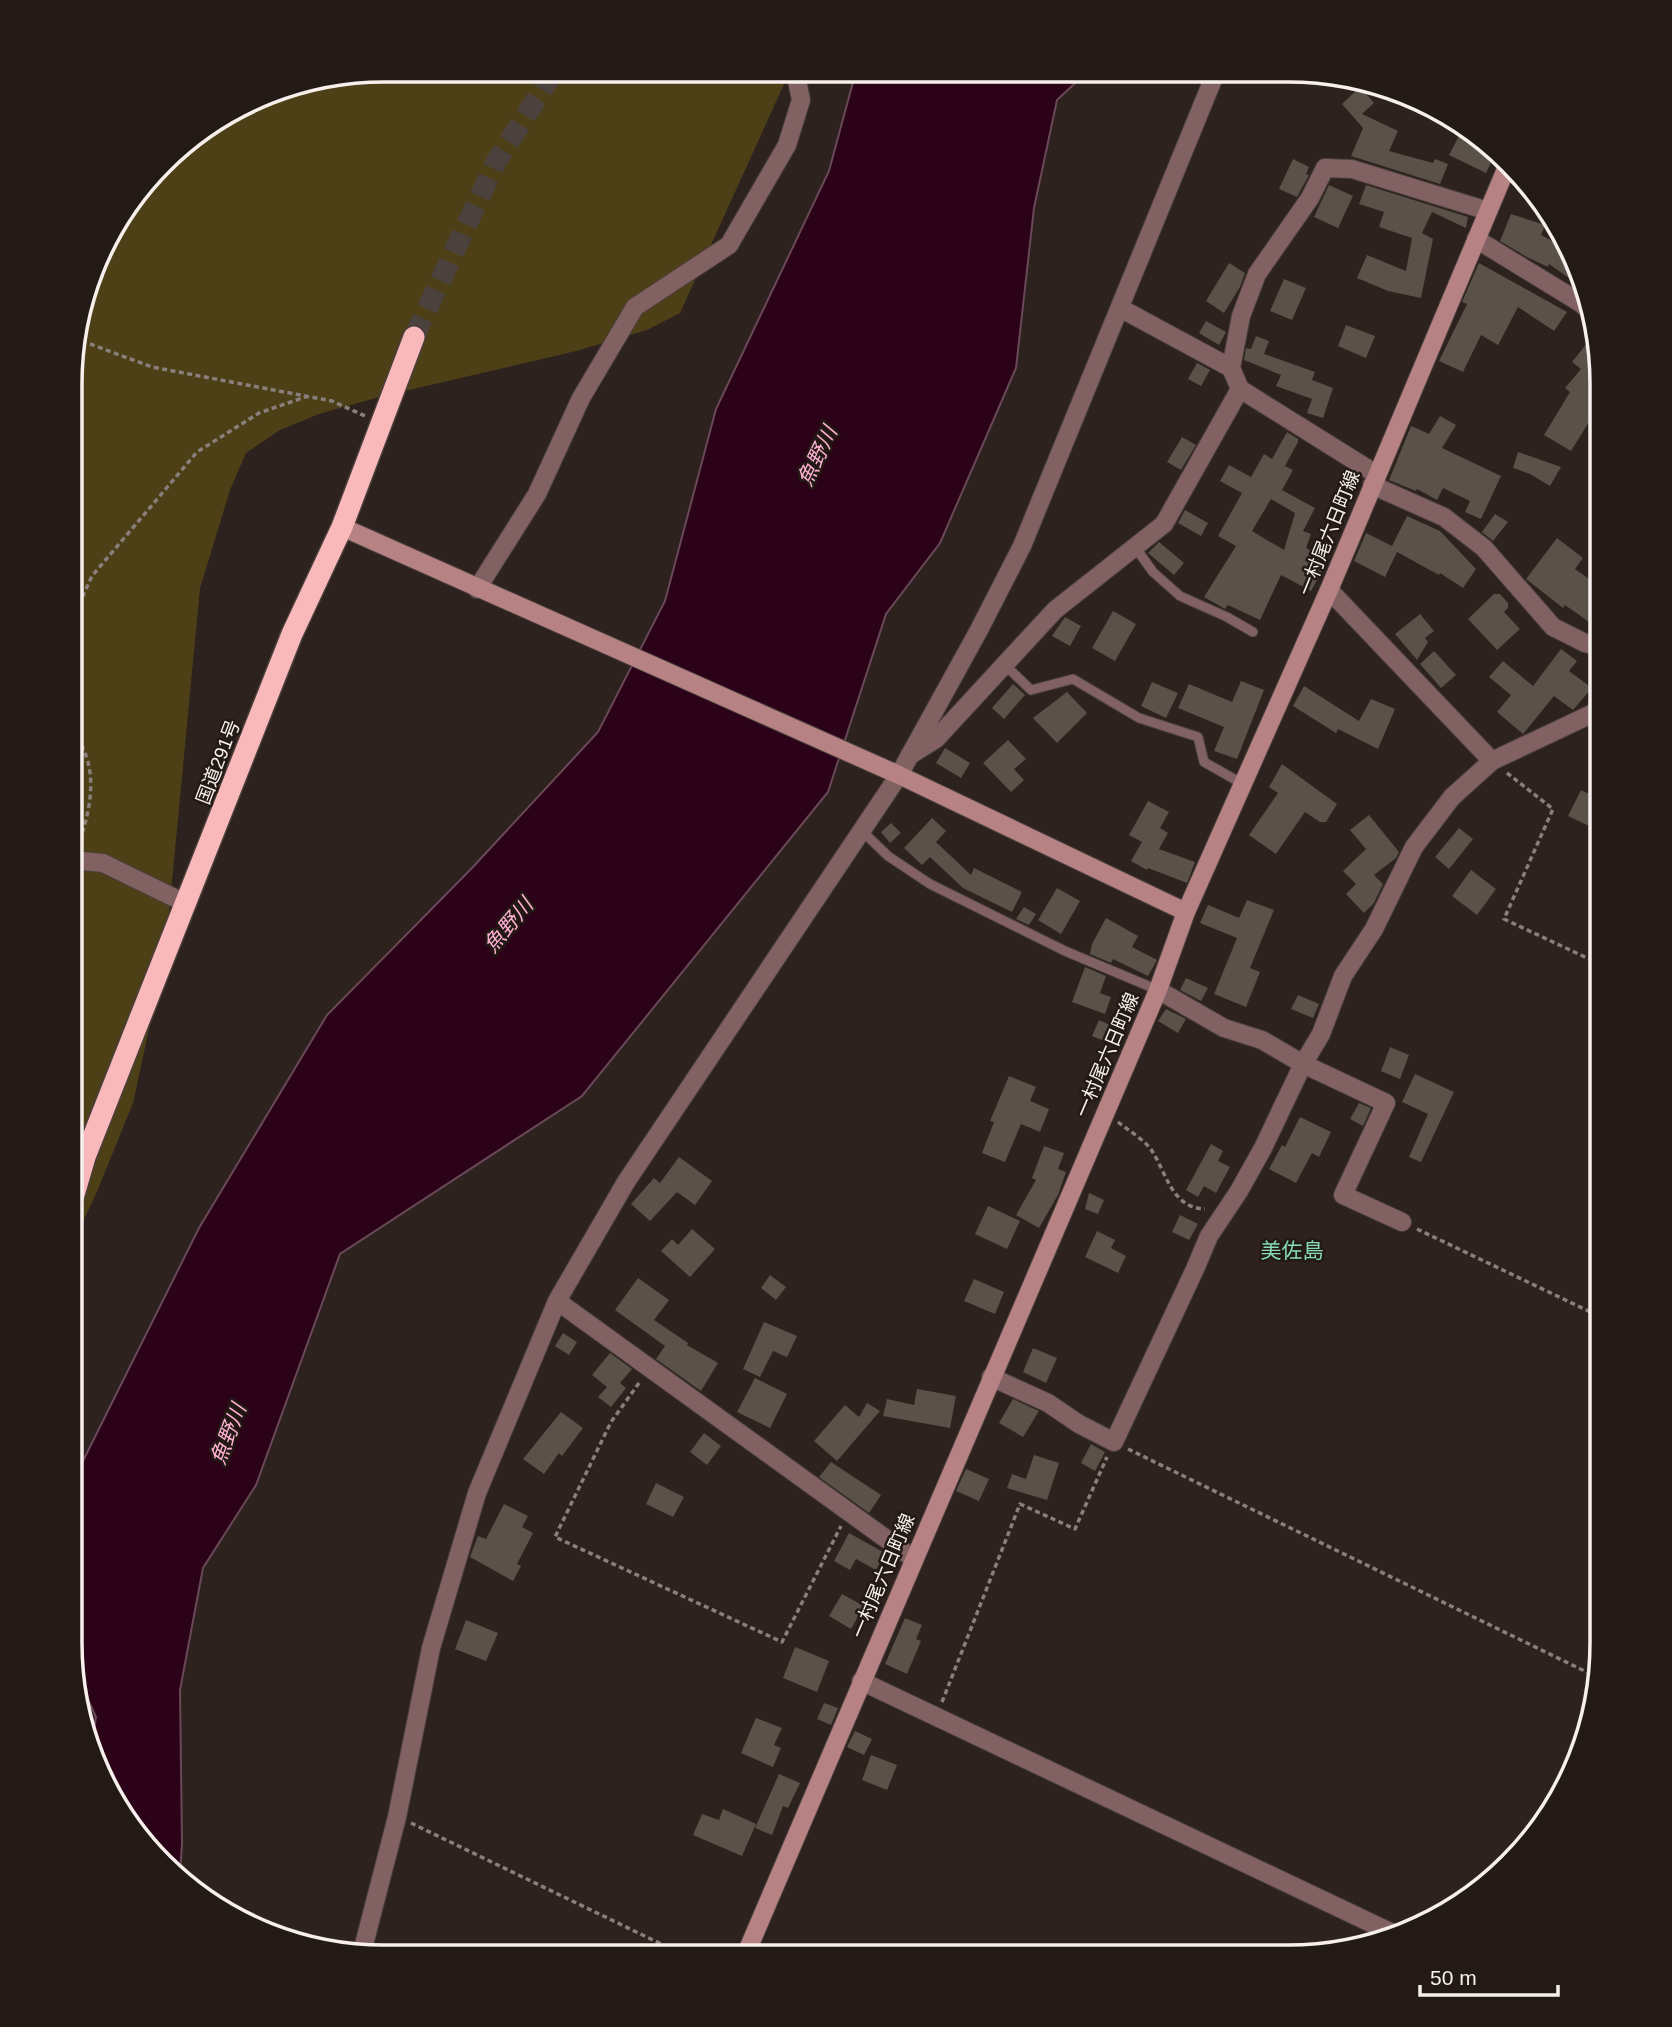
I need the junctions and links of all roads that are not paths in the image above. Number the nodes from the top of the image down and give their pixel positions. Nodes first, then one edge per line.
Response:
1 (797, 82) edge
2 (1212, 82) edge
3 (1504, 174) edge
4 (1488, 211) junction
5 (1476, 239) junction
6 (1578, 301) edge
7 (1120, 308) junction
8 (414, 337) tunnel mouth
9 (1231, 368) junction
10 (1240, 389) junction
11 (1374, 480) junction
12 (342, 527) junction
13 (1135, 547) junction
14 (477, 589) junction
15 (1329, 590) junction
16 (1253, 632) dead end
17 (1590, 644) edge
18 (1005, 665) junction
19 (1590, 715) edge
20 (906, 758) junction
21 (1492, 761) junction
22 (899, 775) junction
23 (1243, 784) junction
24 (861, 830) junction
25 (82, 861) edge
26 (187, 904) junction
27 (1186, 912) junction
28 (1157, 990) junction
29 (1303, 1065) junction
30 (82, 1167) edge
31 (1402, 1222) road end
32 (557, 1301) junction
33 (991, 1377) junction
34 (914, 1559) junction
35 (861, 1681) junction
36 (1384, 1929) edge
37 (364, 1944) edge
38 (750, 1945) edge

1 - 14 street
2 - 7 street
3 - 4 main road, 一村尾六日町線
4 - 5 main road, 一村尾六日町線
4 - 9 street
5 - 6 street
5 - 11 main road, 一村尾六日町線
7 - 9 street
7 - 20 street
8 - 12 highway, 国道291号
9 - 10 street
10 - 11 street
10 - 13 street
11 - 15 main road, 一村尾六日町線
11 - 17 street
12 - 14 main road
12 - 26 highway, 国道291号
13 - 16 lane
13 - 18 street
14 - 22 main road
15 - 21 street
15 - 23 main road, 一村尾六日町線
18 - 20 street
18 - 23 lane
19 - 21 street
20 - 22 street
21 - 29 street
22 - 24 street
22 - 27 main road
23 - 27 main road, 一村尾六日町線
24 - 28 lane
24 - 32 street
25 - 26 street
26 - 30 highway, 国道291号
27 - 28 main road, 一村尾六日町線
28 - 29 street
28 - 33 main road, 一村尾六日町線
29 - 31 street
29 - 33 street
32 - 34 street
32 - 37 street
33 - 34 main road, 一村尾六日町線
34 - 35 main road, 一村尾六日町線
35 - 36 street
35 - 38 main road, 一村尾六日町線

